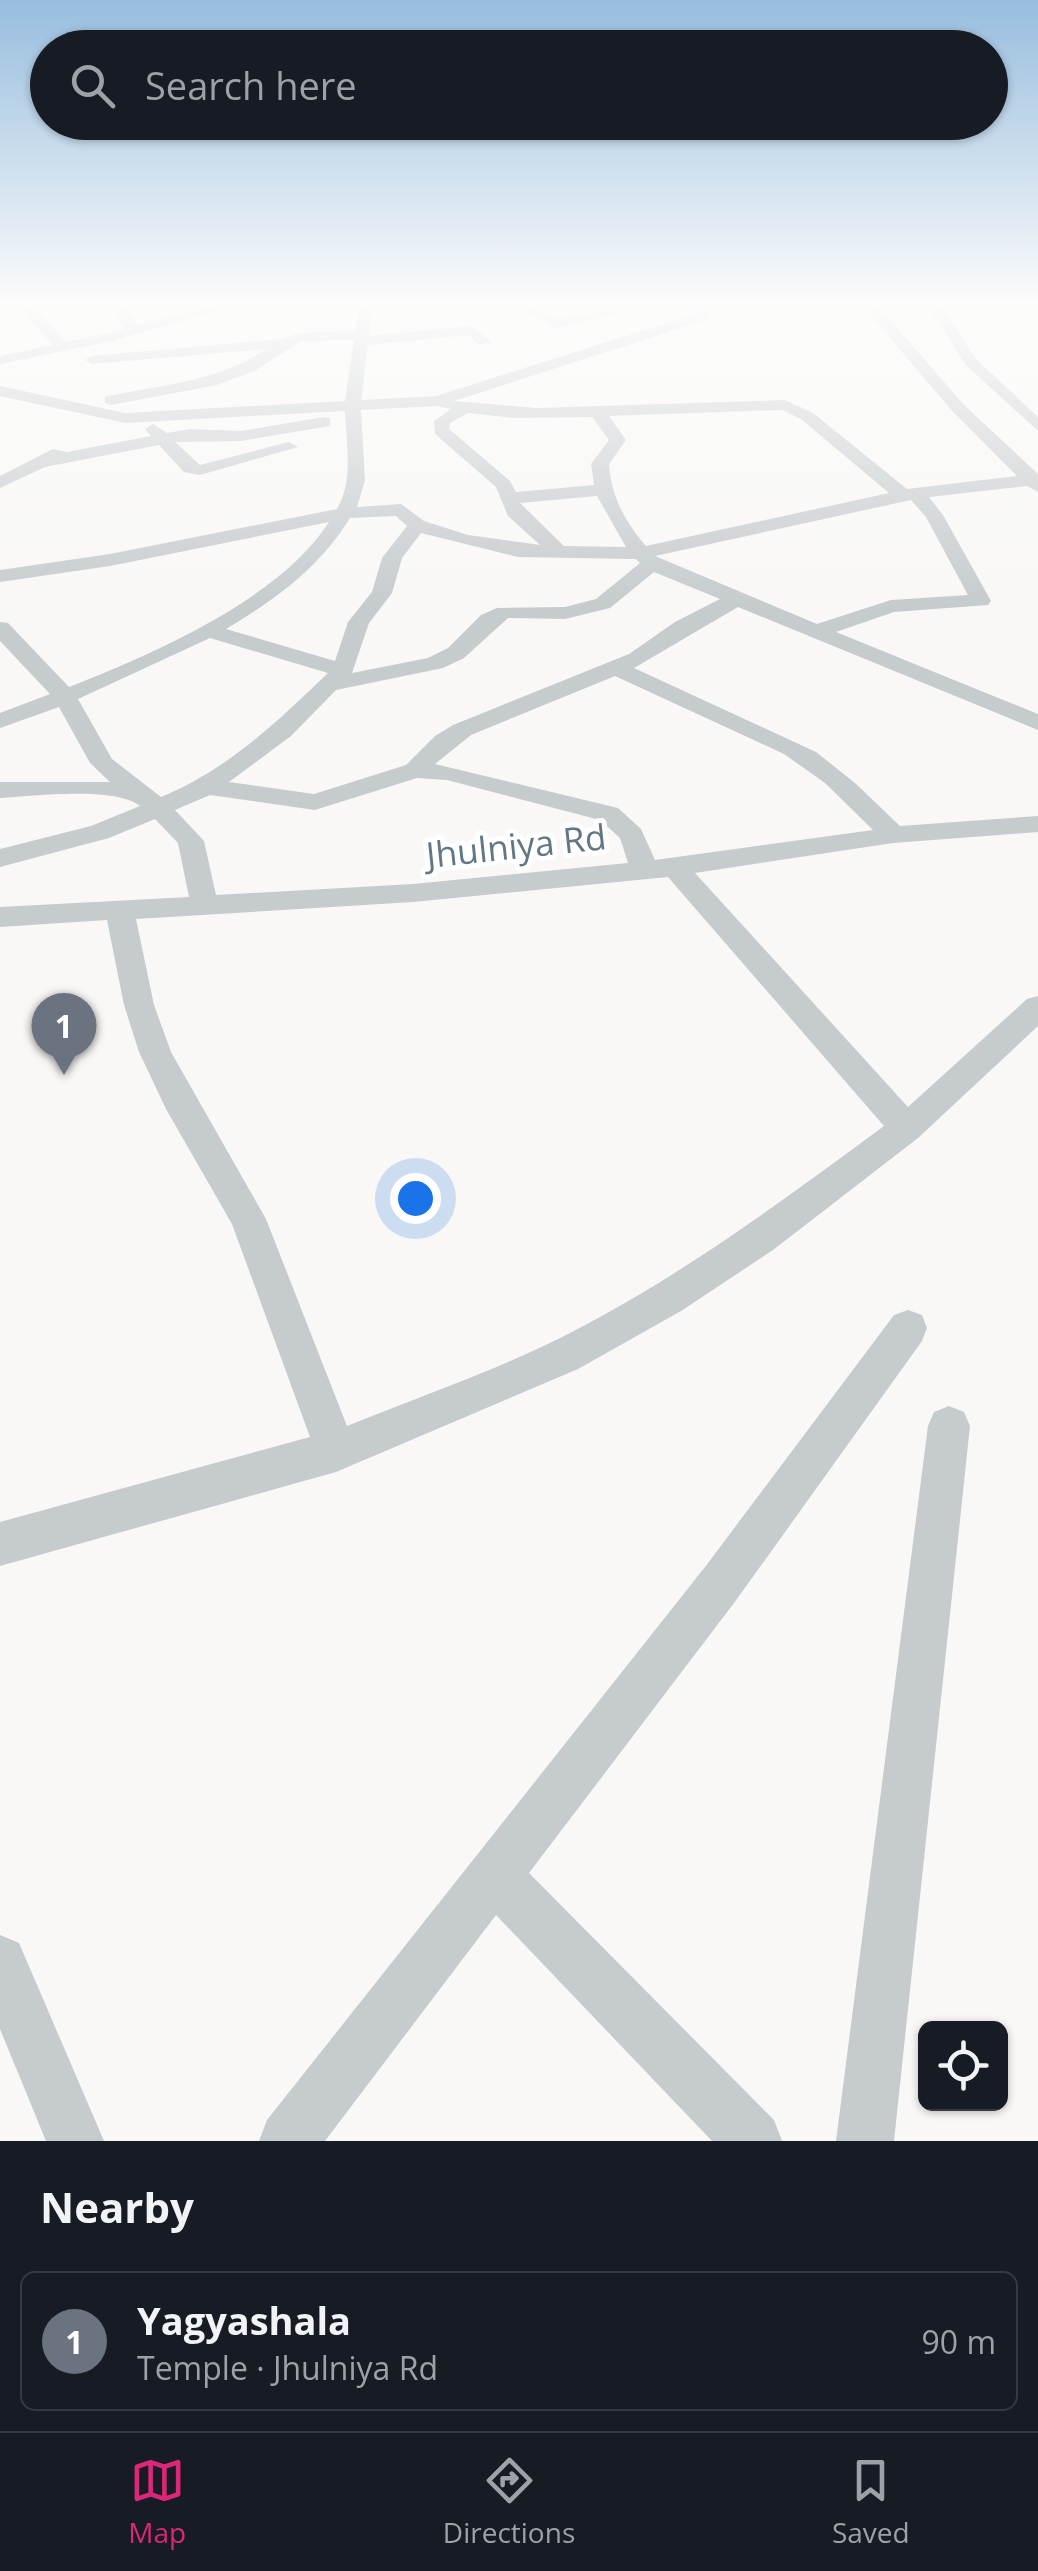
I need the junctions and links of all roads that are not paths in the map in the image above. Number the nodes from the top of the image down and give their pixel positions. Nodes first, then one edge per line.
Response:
1 (110, 406) edge
2 (355, 406) edge
3 (408, 406) edge
4 (454, 406) edge
5 (760, 406) edge
6 (787, 406) edge
7 (956, 406) edge
8 (1016, 406) edge
9 (463, 409) junction
10 (597, 412) junction
11 (354, 417) junction
12 (133, 418) junction
13 (1038, 426) edge
14 (164, 439) junction
15 (43, 462) junction
16 (0, 482) edge
17 (1037, 482) edge
18 (603, 490) junction
19 (909, 494) junction
20 (510, 498) junction
21 (345, 513) junction
22 (417, 525) junction
23 (562, 554) junction
24 (647, 559) junction
25 (0, 576) edge
26 (739, 598) junction
27 (0, 628) edge
28 (207, 630) junction
29 (819, 632) junction
30 (616, 668) junction
31 (338, 677) junction
32 (66, 698) junction
33 (0, 721) edge
34 (1038, 723) edge
35 (415, 770) junction
36 (208, 787) junction
37 (0, 790) edge
38 (133, 791) junction
39 (159, 808) junction
40 (1038, 824) edge
41 (894, 835) junction
42 (0, 858) edge
43 (675, 866) junction
44 (644, 870) junction
45 (204, 903) junction
46 (120, 912) junction
47 (0, 917) edge
48 (1038, 1007) edge
49 (906, 1128) junction
50 (908, 1328) dead end
51 (948, 1426) dead end
52 (336, 1450) junction
53 (0, 1544) edge
54 (493, 1874) junction
55 (0, 1962) edge
56 (75, 2141) edge
57 (288, 2141) edge
58 (753, 2141) edge
59 (865, 2141) edge

1 - 12 street
2 - 11 street
3 - 11 street
4 - 9 street
5 - 10 street
6 - 19 street
7 - 17 street
8 - 13 street
9 - 10 street
9 - 20 street
10 - 18 street
11 - 12 street
11 - 14 street
11 - 14 street
11 - 21 street
12 - 14 street
12 - 15 street
14 - 15 street
15 - 16 street
17 - 19 street
18 - 20 street
18 - 24 street
19 - 24 street
19 - 29 street
20 - 23 street
21 - 22 street
21 - 25 street
21 - 28 street
22 - 23 street
22 - 31 street
23 - 24 street
24 - 26 street
24 - 31 street
26 - 29 street
26 - 30 street
27 - 32 street
28 - 31 street
28 - 32 street
29 - 34 street
30 - 35 street
30 - 41 street
31 - 36 street
32 - 33 street
32 - 38 street
35 - 36 street
35 - 44 street
36 - 39 street
37 - 38 street
38 - 39 street
39 - 42 street
39 - 45 street
40 - 41 street, Jhulniya Rd
41 - 43 street, Jhulniya Rd
43 - 44 street, Jhulniya Rd
43 - 49 street
44 - 45 street, Jhulniya Rd
45 - 46 street, Jhulniya Rd
46 - 47 street, Jhulniya Rd
46 - 52 street
48 - 49 street
49 - 52 street
50 - 54 street
51 - 59 street
52 - 53 street
54 - 57 street
54 - 58 street
55 - 56 street

